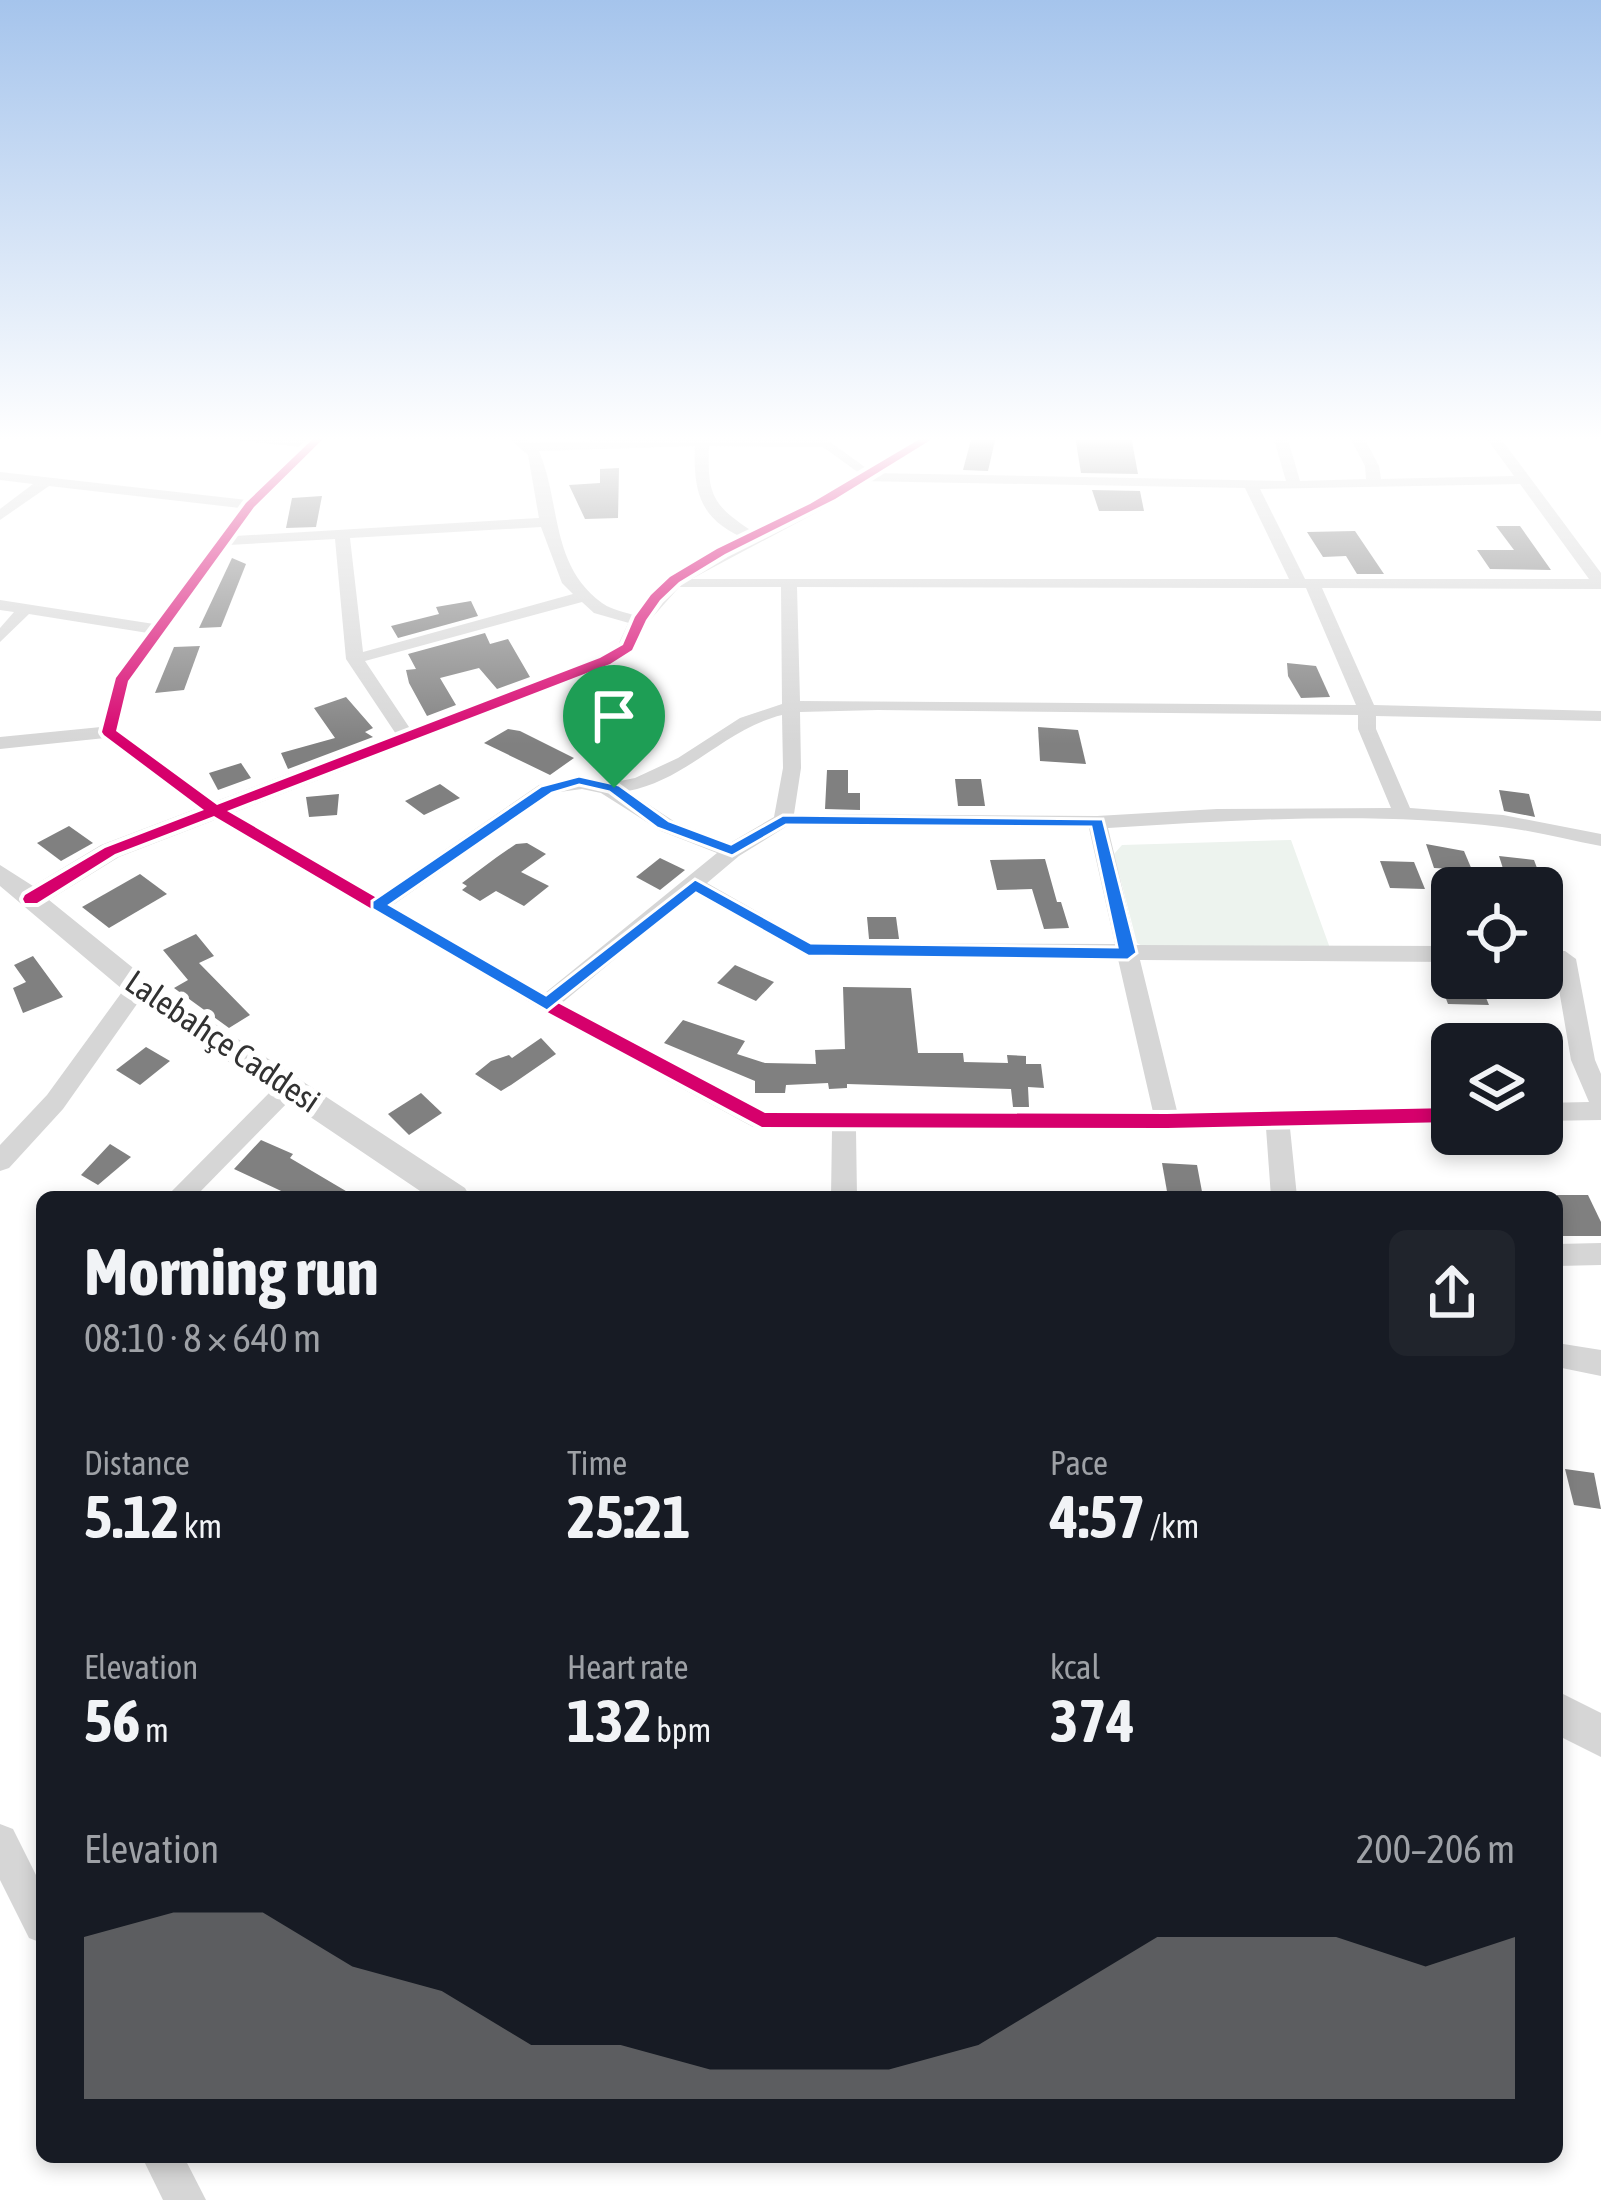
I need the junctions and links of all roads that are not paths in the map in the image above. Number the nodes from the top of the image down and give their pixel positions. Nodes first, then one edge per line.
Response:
1 (269, 539) edge
2 (342, 539) edge
3 (554, 539) edge
4 (744, 539) edge
5 (1280, 539) edge
6 (1567, 539) edge
7 (222, 541) joint
8 (671, 582) junction
9 (789, 582) junction
10 (1601, 584) edge
11 (1306, 585) junction
12 (585, 596) junction
13 (0, 605) edge
14 (23, 608) junction
15 (636, 620) junction
16 (162, 630) junction
17 (0, 637) edge
18 (355, 659) junction
19 (791, 707) junction
20 (1367, 710) junction
21 (1601, 716) edge
22 (110, 732) junction
23 (406, 736) junction
24 (0, 743) edge
25 (614, 788) junction
26 (214, 810) junction
27 (1403, 814) junction
28 (783, 820) junction
29 (1097, 822) junction
30 (1601, 840) edge
31 (732, 851) junction
32 (0, 873) edge
33 (695, 885) junction
34 (31, 898) junction
35 (378, 905) junction
36 (1128, 953) junction
37 (1431, 954) edge
38 (1563, 959) edge
39 (138, 987) junction
40 (547, 1004) junction
41 (289, 1087) junction
42 (1601, 1101) edge
43 (1601, 1111) edge
44 (1563, 1112) edge
45 (1431, 1115) edge
46 (1277, 1119) junction
47 (844, 1120) junction
48 (1167, 1121) junction
49 (0, 1161) edge
50 (185, 1191) edge
51 (445, 1191) edge
52 (844, 1191) edge
53 (1283, 1191) edge
54 (1601, 1254) edge
55 (1563, 1256) edge
56 (1563, 1356) edge
57 (1601, 1363) edge
58 (1563, 1715) edge
59 (1601, 1736) edge
60 (0, 1842) edge
61 (36, 1913) edge
62 (165, 2163) edge
63 (185, 2200) edge

1 - 7 street
2 - 18 street
3 - 12 street
4 - 8 street
5 - 11 street
6 - 10 street
7 - 16 street
8 - 9 street
8 - 15 street
9 - 11 street
9 - 19 street
10 - 11 street
11 - 20 street
12 - 15 street
12 - 18 street
13 - 14 street
14 - 16 street
14 - 17 street
15 - 23 street
16 - 22 street
18 - 23 street
19 - 20 street
19 - 25 street
19 - 28 street
20 - 21 street
20 - 27 street
22 - 24 street
22 - 26 street
23 - 26 street
25 - 31 street
25 - 35 street
26 - 34 street
26 - 35 street
27 - 29 street
27 - 30 street
28 - 29 street
28 - 31 street
29 - 36 street
31 - 33 street
32 - 34 street, Lalebahçe Caddesi
33 - 36 street
33 - 40 street
34 - 39 street, Lalebahçe Caddesi
35 - 40 street
36 - 37 street
36 - 48 street
38 - 42 street
39 - 41 street, Lalebahçe Caddesi
39 - 49 street
40 - 47 street
41 - 50 street
41 - 51 street, Lalebahçe Caddesi
43 - 44 street
45 - 46 street
46 - 48 street
46 - 53 street
47 - 48 street
47 - 52 street
54 - 55 street
56 - 57 street
58 - 59 street
60 - 61 street
62 - 63 street

